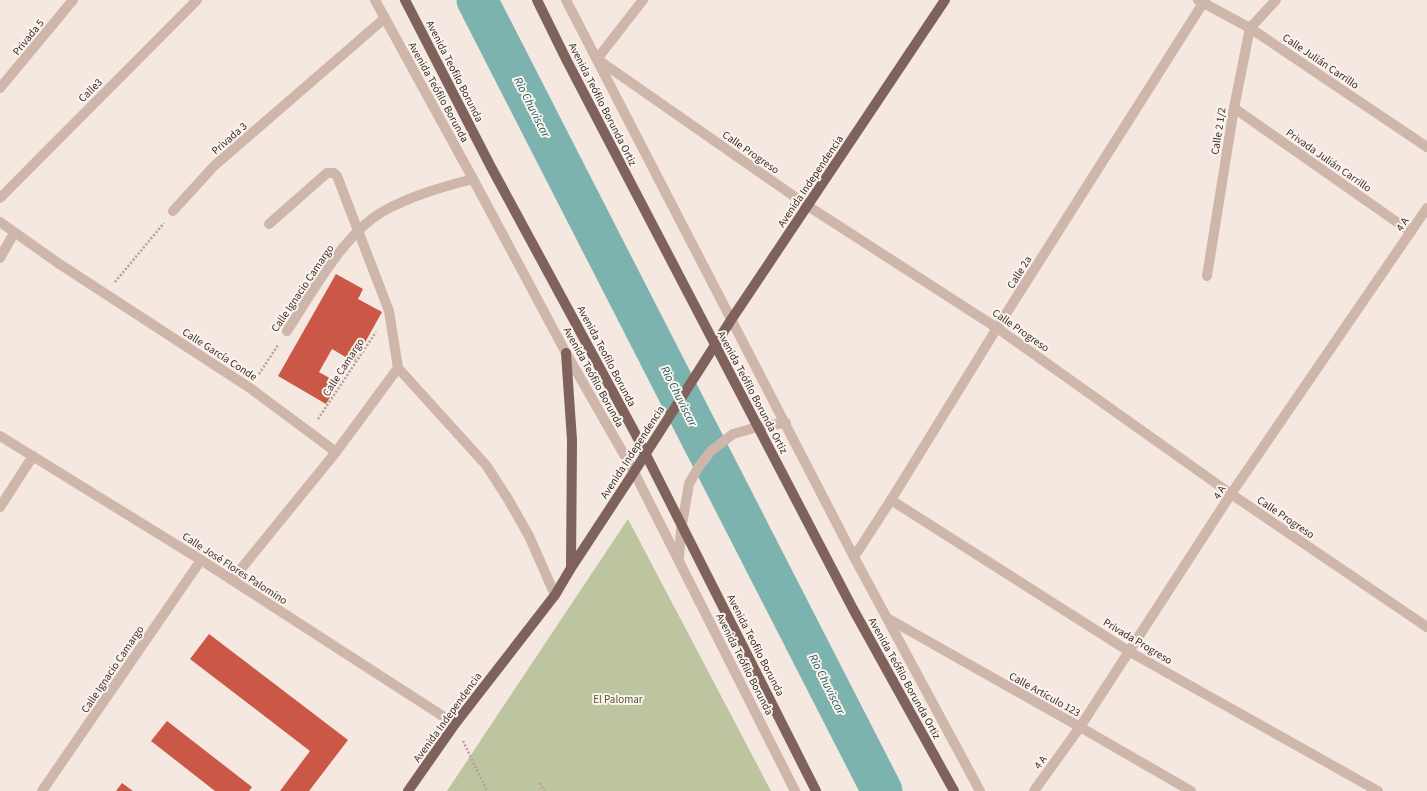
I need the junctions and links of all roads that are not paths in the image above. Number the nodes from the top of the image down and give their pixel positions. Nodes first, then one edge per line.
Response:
1 (73, 0) edge
2 (197, 0) edge
3 (375, 0) edge
4 (405, 0) edge
5 (537, 0) edge
6 (566, 0) edge
7 (643, 0) edge
8 (945, 0) edge
9 (1276, 0) edge
10 (1202, 1) edge
11 (385, 18) junction
12 (1250, 28) junction
13 (598, 59) junction
14 (0, 88) edge
15 (1234, 108) junction
16 (1427, 146) edge
17 (473, 179) junction
18 (0, 198) edge
19 (808, 206) junction
20 (1427, 208) edge
21 (173, 211) road end
22 (0, 222) edge
23 (269, 224) dead end
24 (358, 231) junction
25 (1411, 232) junction
26 (14, 233) junction
27 (0, 258) edge
28 (1207, 276) dead end
29 (731, 320) junction
30 (997, 328) junction
31 (287, 330) road end
32 (566, 354) junction
33 (398, 368) junction
34 (786, 423) junction
35 (0, 436) edge
36 (336, 452) junction
37 (33, 456) junction
38 (634, 472) junction
39 (1231, 494) junction
40 (892, 500) junction
41 (0, 507) edge
42 (854, 557) junction
43 (201, 560) junction
44 (679, 560) junction
45 (571, 568) junction
46 (232, 580) junction
47 (555, 595) junction
48 (887, 618) junction
49 (1427, 627) edge
50 (1130, 652) junction
51 (455, 724) junction
52 (1080, 727) junction
53 (42, 791) edge
54 (408, 791) edge
55 (795, 791) edge
56 (816, 791) edge
57 (954, 791) edge
58 (980, 791) edge
59 (1034, 791) edge
60 (1191, 791) edge
61 (1378, 791) edge

1 - 14 street, Privada 5
2 - 18 street, Calle3
3 - 11 street, Avenida Teófilo Borunda
4 - 56 main road, Avenida Teofilo Borunda, bridge
5 - 57 main road, Avenida Teófilo Borunda Ortiz, bridge
6 - 13 street
7 - 13 street
8 - 19 main road, Avenida Independencia
9 - 12 street
10 - 12 street, Calle Julián Carrillo
10 - 30 street, Calle 2a
11 - 17 street, Avenida Teófilo Borunda
11 - 21 street, Privada 3
12 - 15 street, Calle 2 1/2
12 - 16 street, Calle Julián Carrillo
13 - 19 street, Calle Progreso
13 - 29 street
15 - 25 street, Privada Julián Carrillo
15 - 28 street, Calle 2 1/2
17 - 24 street, Calle Ignacio Camargo
17 - 32 street, Avenida Teófilo Borunda
19 - 29 main road, Avenida Independencia
19 - 30 street, Calle Progreso
20 - 25 street, 4 A
22 - 26 street, Calle García Conde
23 - 24 street
24 - 31 street, Calle Ignacio Camargo
24 - 33 street
25 - 39 street, 4 A
26 - 27 street
26 - 36 street, Calle García Conde
29 - 34 street
29 - 38 main road, Avenida Independencia
30 - 39 street, Calle Progreso
30 - 40 street, Calle 2a
32 - 38 street, Avenida Teófilo Borunda
32 - 45 main road
33 - 36 street
33 - 47 street
34 - 42 street
34 - 44 street
35 - 37 street, Calle José Flores Palomino
36 - 46 street
37 - 41 street
37 - 43 street, Calle José Flores Palomino
38 - 44 street, Avenida Teófilo Borunda
38 - 45 main road, Avenida Independencia
39 - 49 street, Calle Progreso
39 - 50 street, 4 A
40 - 42 street, Calle 2a
40 - 50 street, Privada Progreso
42 - 48 street
43 - 46 street, Calle José Flores Palomino
43 - 53 street, Calle Ignacio Camargo
44 - 55 street, Avenida Teófilo Borunda
45 - 47 main road, Avenida Independencia
46 - 51 street, Calle José Flores Palomino
47 - 51 main road, Avenida Independencia
48 - 52 street, Calle Artículo 123
48 - 58 street
50 - 52 street, 4 A
50 - 61 street, Privada Progreso
51 - 54 main road, Avenida Independencia
52 - 59 street, 4 A
52 - 60 street, Calle Artículo 123

